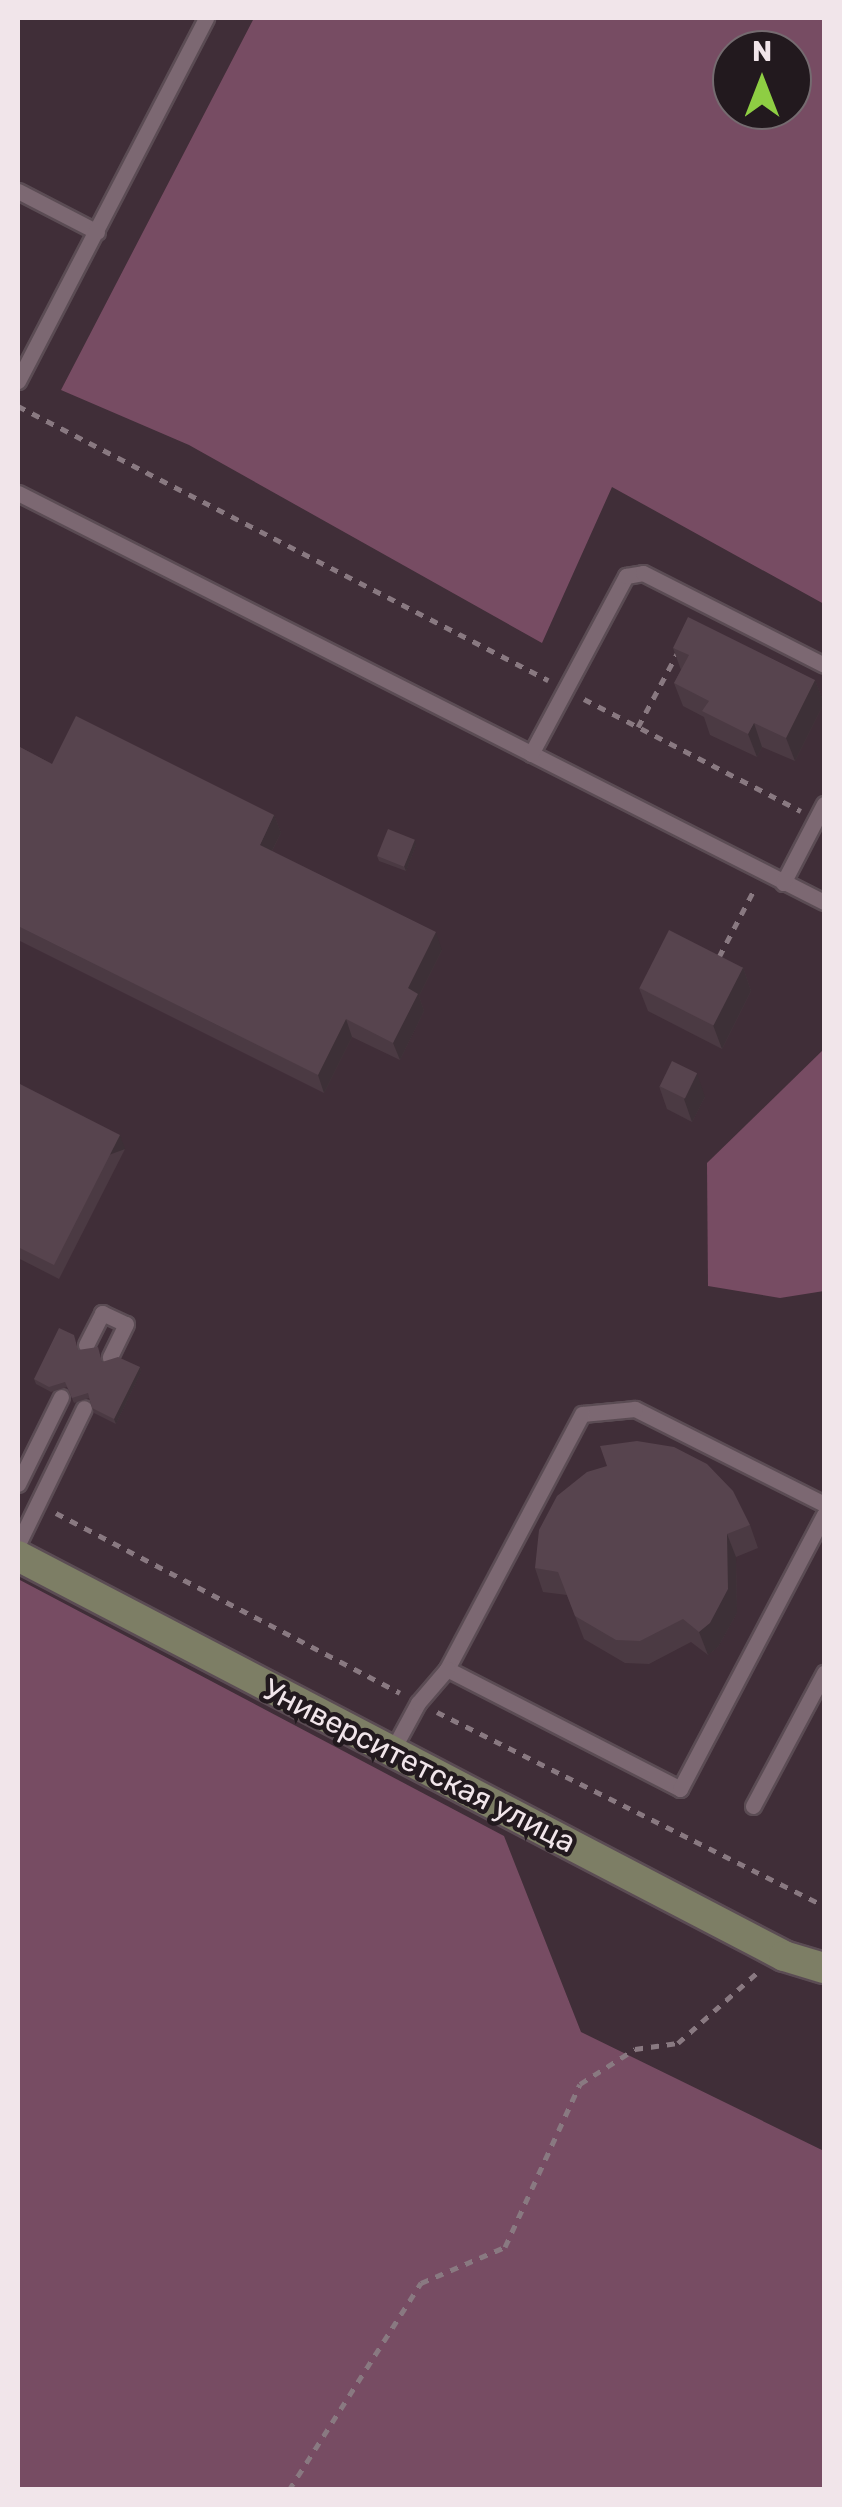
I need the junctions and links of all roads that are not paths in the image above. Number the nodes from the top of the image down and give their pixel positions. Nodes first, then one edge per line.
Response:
1 (206, 18) edge
2 (18, 191) edge
3 (97, 232) junction
4 (18, 381) edge
5 (18, 493) edge
6 (824, 665) edge
7 (531, 754) junction
8 (821, 812) edge
9 (783, 882) junction
10 (824, 902) edge
11 (86, 1345) edge
12 (110, 1356) edge
13 (61, 1397) dead end
14 (84, 1408) dead end
15 (18, 1484) edge
16 (824, 1504) edge
17 (824, 1515) edge
18 (18, 1544) edge
19 (18, 1556) edge
20 (447, 1669) junction
21 (824, 1673) edge
22 (392, 1751) junction
23 (753, 1806) dead end
24 (824, 1968) edge

1 - 3 lane
2 - 3 lane
3 - 4 lane
5 - 7 lane
6 - 7 lane
7 - 9 lane
8 - 9 lane
9 - 10 lane
11 - 12 lane
13 - 15 lane
14 - 18 lane
16 - 20 lane
17 - 20 lane
19 - 22 street, Университетская улица
20 - 22 lane
21 - 23 lane
22 - 24 street, Университетская улица

